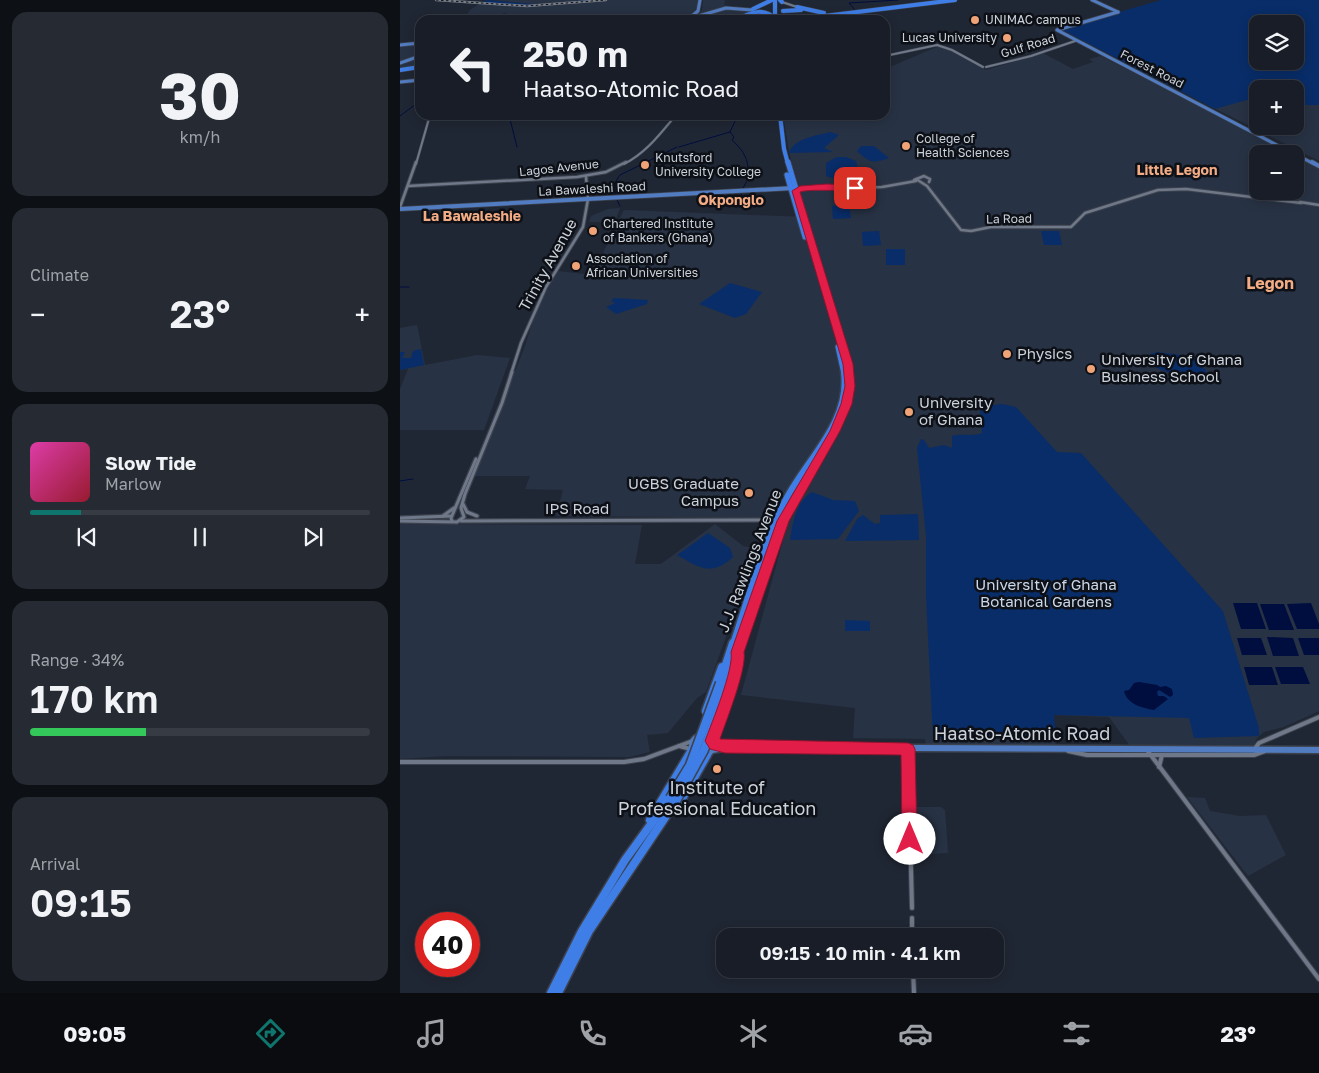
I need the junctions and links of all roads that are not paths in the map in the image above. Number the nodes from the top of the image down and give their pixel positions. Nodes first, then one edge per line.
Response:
1 (701, 0) edge
2 (956, 0) edge
3 (1092, 0) edge
4 (777, 1) edge
5 (791, 6) junction
6 (797, 7) joint
7 (754, 10) junction
8 (783, 11) junction
9 (848, 13) junction
10 (693, 15) edge
11 (696, 15) edge
12 (744, 15) edge
13 (745, 15) edge
14 (771, 15) edge
15 (776, 15) edge
16 (779, 15) edge
17 (806, 15) edge
18 (831, 15) edge
19 (846, 15) edge
20 (1075, 41) junction
21 (415, 44) edge
22 (400, 46) edge
23 (890, 55) edge
24 (415, 57) edge
25 (415, 57) edge
26 (407, 60) junction
27 (400, 62) edge
28 (415, 68) edge
29 (400, 69) edge
30 (415, 80) edge
31 (400, 81) edge
32 (428, 120) edge
33 (672, 120) edge
34 (776, 120) edge
35 (780, 120) edge
36 (1277, 145) edge
37 (1304, 159) edge
38 (1319, 166) edge
39 (586, 176) junction
40 (918, 181) junction
41 (929, 182) junction
42 (407, 186) junction
43 (414, 186) junction
44 (927, 186) junction
45 (793, 189) junction
46 (588, 199) junction
47 (1319, 205) edge
48 (401, 208) edge
49 (1074, 223) junction
50 (1058, 226) junction
51 (484, 445) junction
52 (462, 503) junction
53 (457, 506) junction
54 (463, 514) junction
55 (476, 516) dead end
56 (452, 517) junction
57 (434, 518) junction
58 (763, 519) junction
59 (400, 520) edge
60 (780, 520) junction
61 (460, 521) junction
62 (773, 534) junction
63 (734, 653) junction
64 (1319, 717) edge
65 (696, 739) junction
66 (674, 746) junction
67 (711, 747) junction
68 (691, 749) junction
69 (908, 749) junction
70 (1064, 749) junction
71 (1146, 749) junction
72 (1254, 750) junction
73 (1265, 750) junction
74 (1319, 750) edge
75 (1151, 755) junction
76 (1162, 755) junction
77 (400, 762) edge
78 (1159, 767) junction
79 (673, 799) junction
80 (649, 834) junction
81 (912, 908) dead end
82 (912, 918) dead end
83 (912, 928) edge
84 (913, 978) edge
85 (1319, 979) edge
86 (551, 993) edge
87 (558, 993) edge
88 (914, 993) edge

1 - 10 main road
2 - 9 highway
2 - 19 highway
3 - 20 main road, Forest Road
4 - 5 street
4 - 7 highway
4 - 15 highway
5 - 6 street
5 - 8 highway
6 - 9 highway
7 - 11 main road
7 - 12 street
7 - 13 highway
7 - 14 highway
8 - 16 highway
8 - 17 highway
9 - 18 highway
20 - 23 street, Gulf Road
20 - 36 main road, Forest Road
21 - 22 main road
24 - 26 main road
25 - 26 main road
26 - 27 main road
28 - 29 highway
30 - 31 main road
32 - 42 street
33 - 39 street, Lagos Avenue
34 - 45 highway, J.J. Rawlings Avenue
35 - 45 highway, J.J. Rawlings Avenue
37 - 38 main road, Forest Road
39 - 43 street, Lagos Avenue
39 - 46 street, Trinity Avenue
40 - 41 street
40 - 41 street
40 - 44 street
40 - 45 street
41 - 44 street
42 - 43 street
42 - 43 street
42 - 48 street
44 - 50 street, La Road
45 - 46 main road, La Bawaleshi Road
45 - 60 highway, J.J. Rawlings Avenue
46 - 48 main road, La Bawaleshi Road
46 - 51 street, Trinity Avenue
47 - 49 street
49 - 50 street, La Road
49 - 50 street, La Road
51 - 52 street, Trinity Avenue
51 - 53 street, Trinity Avenue
52 - 54 street, Trinity Avenue
52 - 55 street
53 - 56 street, Trinity Avenue
53 - 57 street
54 - 56 street
54 - 61 street
56 - 57 street
56 - 59 street
56 - 61 street, IPS Road
57 - 59 street
58 - 60 street, IPS Road
58 - 61 street, IPS Road
58 - 62 street
60 - 62 highway, J.J. Rawlings Avenue
60 - 63 highway, J.J. Rawlings Avenue
62 - 63 highway, J.J. Rawlings Avenue
63 - 65 highway
63 - 67 highway
63 - 79 highway, J.J. Rawlings Avenue, bridge
63 - 79 highway, J.J. Rawlings Avenue, bridge
64 - 72 street
65 - 66 street
65 - 67 main road
65 - 68 main road
66 - 68 street
66 - 77 street
67 - 68 main road
67 - 69 main road, Haatso-Atomic Road
67 - 80 highway
68 - 80 highway
69 - 70 main road, Haatso-Atomic Road
69 - 81 street
70 - 71 main road, Haatso-Atomic Road
70 - 75 street
71 - 72 main road, Haatso-Atomic Road
71 - 75 street
72 - 73 main road, Haatso-Atomic Road
73 - 74 main road, Haatso-Atomic Road
73 - 76 street
75 - 76 street
75 - 78 street
76 - 78 street
78 - 85 street
79 - 80 highway, J.J. Rawlings Avenue
80 - 86 highway, J.J. Rawlings Avenue
80 - 87 highway, J.J. Rawlings Avenue
82 - 83 street
84 - 88 street

